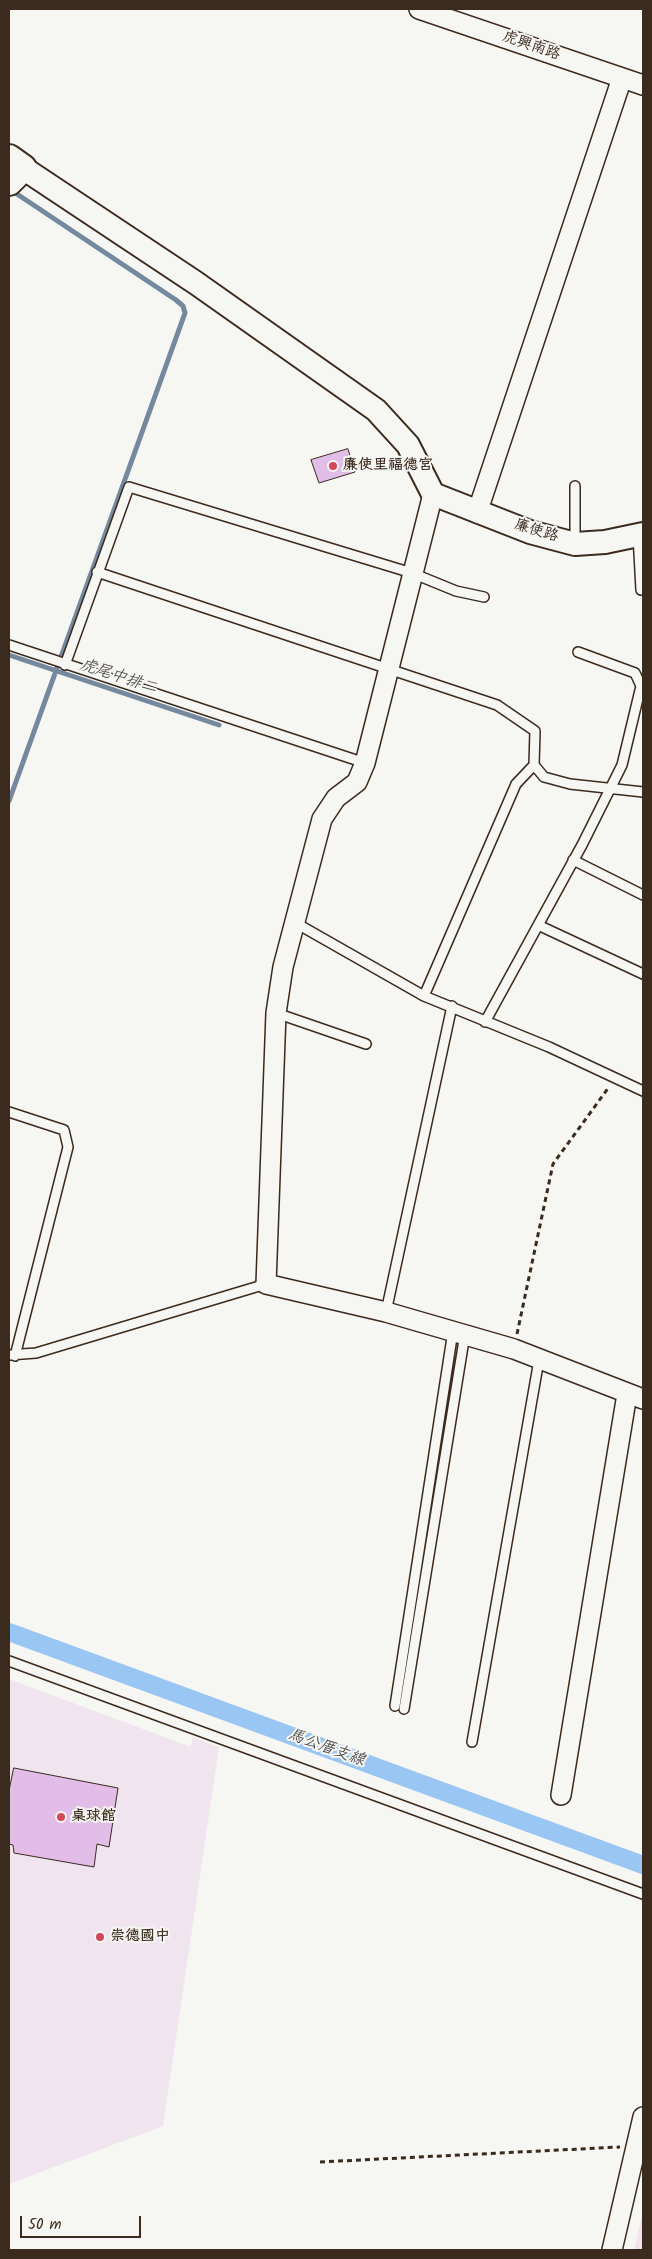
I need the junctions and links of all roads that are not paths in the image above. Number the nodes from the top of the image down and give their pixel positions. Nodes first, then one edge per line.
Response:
1 (421, 9) edge
2 (622, 78) junction
3 (643, 85) edge
4 (13, 169) edge
5 (575, 486) dead end
6 (433, 494) junction
7 (477, 513) junction
8 (641, 535) edge
9 (576, 544) junction
10 (97, 572) junction
11 (412, 573) junction
12 (641, 590) dead end
13 (484, 597) dead end
14 (9, 645) edge
15 (578, 652) dead end
16 (65, 665) junction
17 (387, 669) junction
18 (639, 674) edge
19 (365, 763) junction
20 (534, 765) junction
21 (611, 789) junction
22 (643, 792) edge
23 (573, 860) junction
24 (643, 895) edge
25 (294, 922) junction
26 (538, 925) junction
27 (643, 974) edge
28 (424, 996) junction
29 (452, 1006) junction
30 (276, 1013) junction
31 (485, 1022) junction
32 (366, 1044) dead end
33 (643, 1091) edge
34 (9, 1112) edge
35 (266, 1284) junction
36 (386, 1312) junction
37 (459, 1332) junction
38 (12, 1355) edge
39 (539, 1360) junction
40 (635, 1397) edge
41 (9, 1661) edge
42 (399, 1708) dead end
43 (472, 1742) dead end
44 (561, 1795) dead end
45 (643, 1894) edge
46 (643, 2117) edge
47 (612, 2250) edge

1 - 2 street, 虎興南路
2 - 3 street, 虎興南路
2 - 7 street
4 - 6 street
5 - 9 lane
6 - 7 street, 廉使路
6 - 11 street
7 - 9 street, 廉使路
8 - 9 street, 廉使路
8 - 12 lane
10 - 11 lane
10 - 16 lane
10 - 17 lane
11 - 13 lane
11 - 17 street
14 - 16 lane
15 - 18 lane
16 - 19 lane
17 - 19 street
17 - 20 lane
18 - 21 lane
19 - 25 street
20 - 21 lane
20 - 28 lane
21 - 22 lane
21 - 23 lane
23 - 24 lane
23 - 26 lane
25 - 28 lane
25 - 30 street
26 - 27 lane
26 - 31 lane
28 - 29 lane
29 - 31 lane
29 - 36 lane
30 - 32 lane
30 - 35 street
31 - 33 lane
34 - 38 lane
35 - 36 street
35 - 38 lane
36 - 37 street
37 - 39 street
37 - 42 lane
39 - 40 street
39 - 43 lane
40 - 44 street
41 - 45 lane
46 - 47 street

